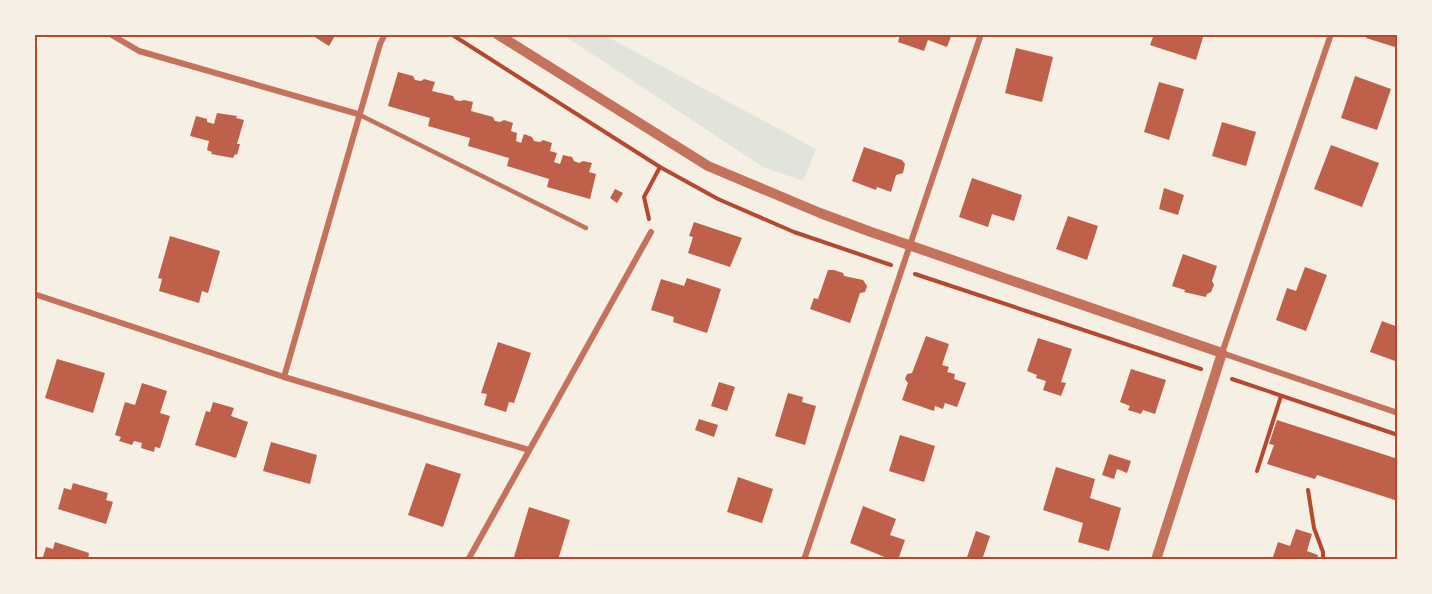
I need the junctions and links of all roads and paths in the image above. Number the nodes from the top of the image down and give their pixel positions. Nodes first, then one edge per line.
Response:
1 (110, 34) edge
2 (385, 34) edge
3 (497, 34) edge
4 (981, 34) edge
5 (1331, 34) edge
6 (358, 114) junction
7 (660, 167) dead end
8 (586, 228) dead end
9 (651, 232) joint
10 (910, 245) junction
11 (34, 294) edge
12 (1222, 353) junction
13 (284, 376) junction
14 (1232, 379) dead end
15 (1281, 396) junction
16 (1398, 413) edge
17 (1398, 435) edge
18 (530, 450) junction
19 (1257, 471) dead end
20 (1308, 490) dead end
21 (468, 560) edge
22 (804, 560) edge
23 (1156, 560) edge
24 (1323, 560) edge

1 - 6 street
2 - 6 street
3 - 10 street
4 - 10 street
5 - 12 street
6 - 8 lane
6 - 13 street
7 - 9 path
9 - 18 street
10 - 12 street
10 - 22 street
11 - 13 street
12 - 16 street
12 - 23 street
13 - 18 street
14 - 15 path
15 - 17 path
15 - 19 path
18 - 21 street
20 - 24 path

